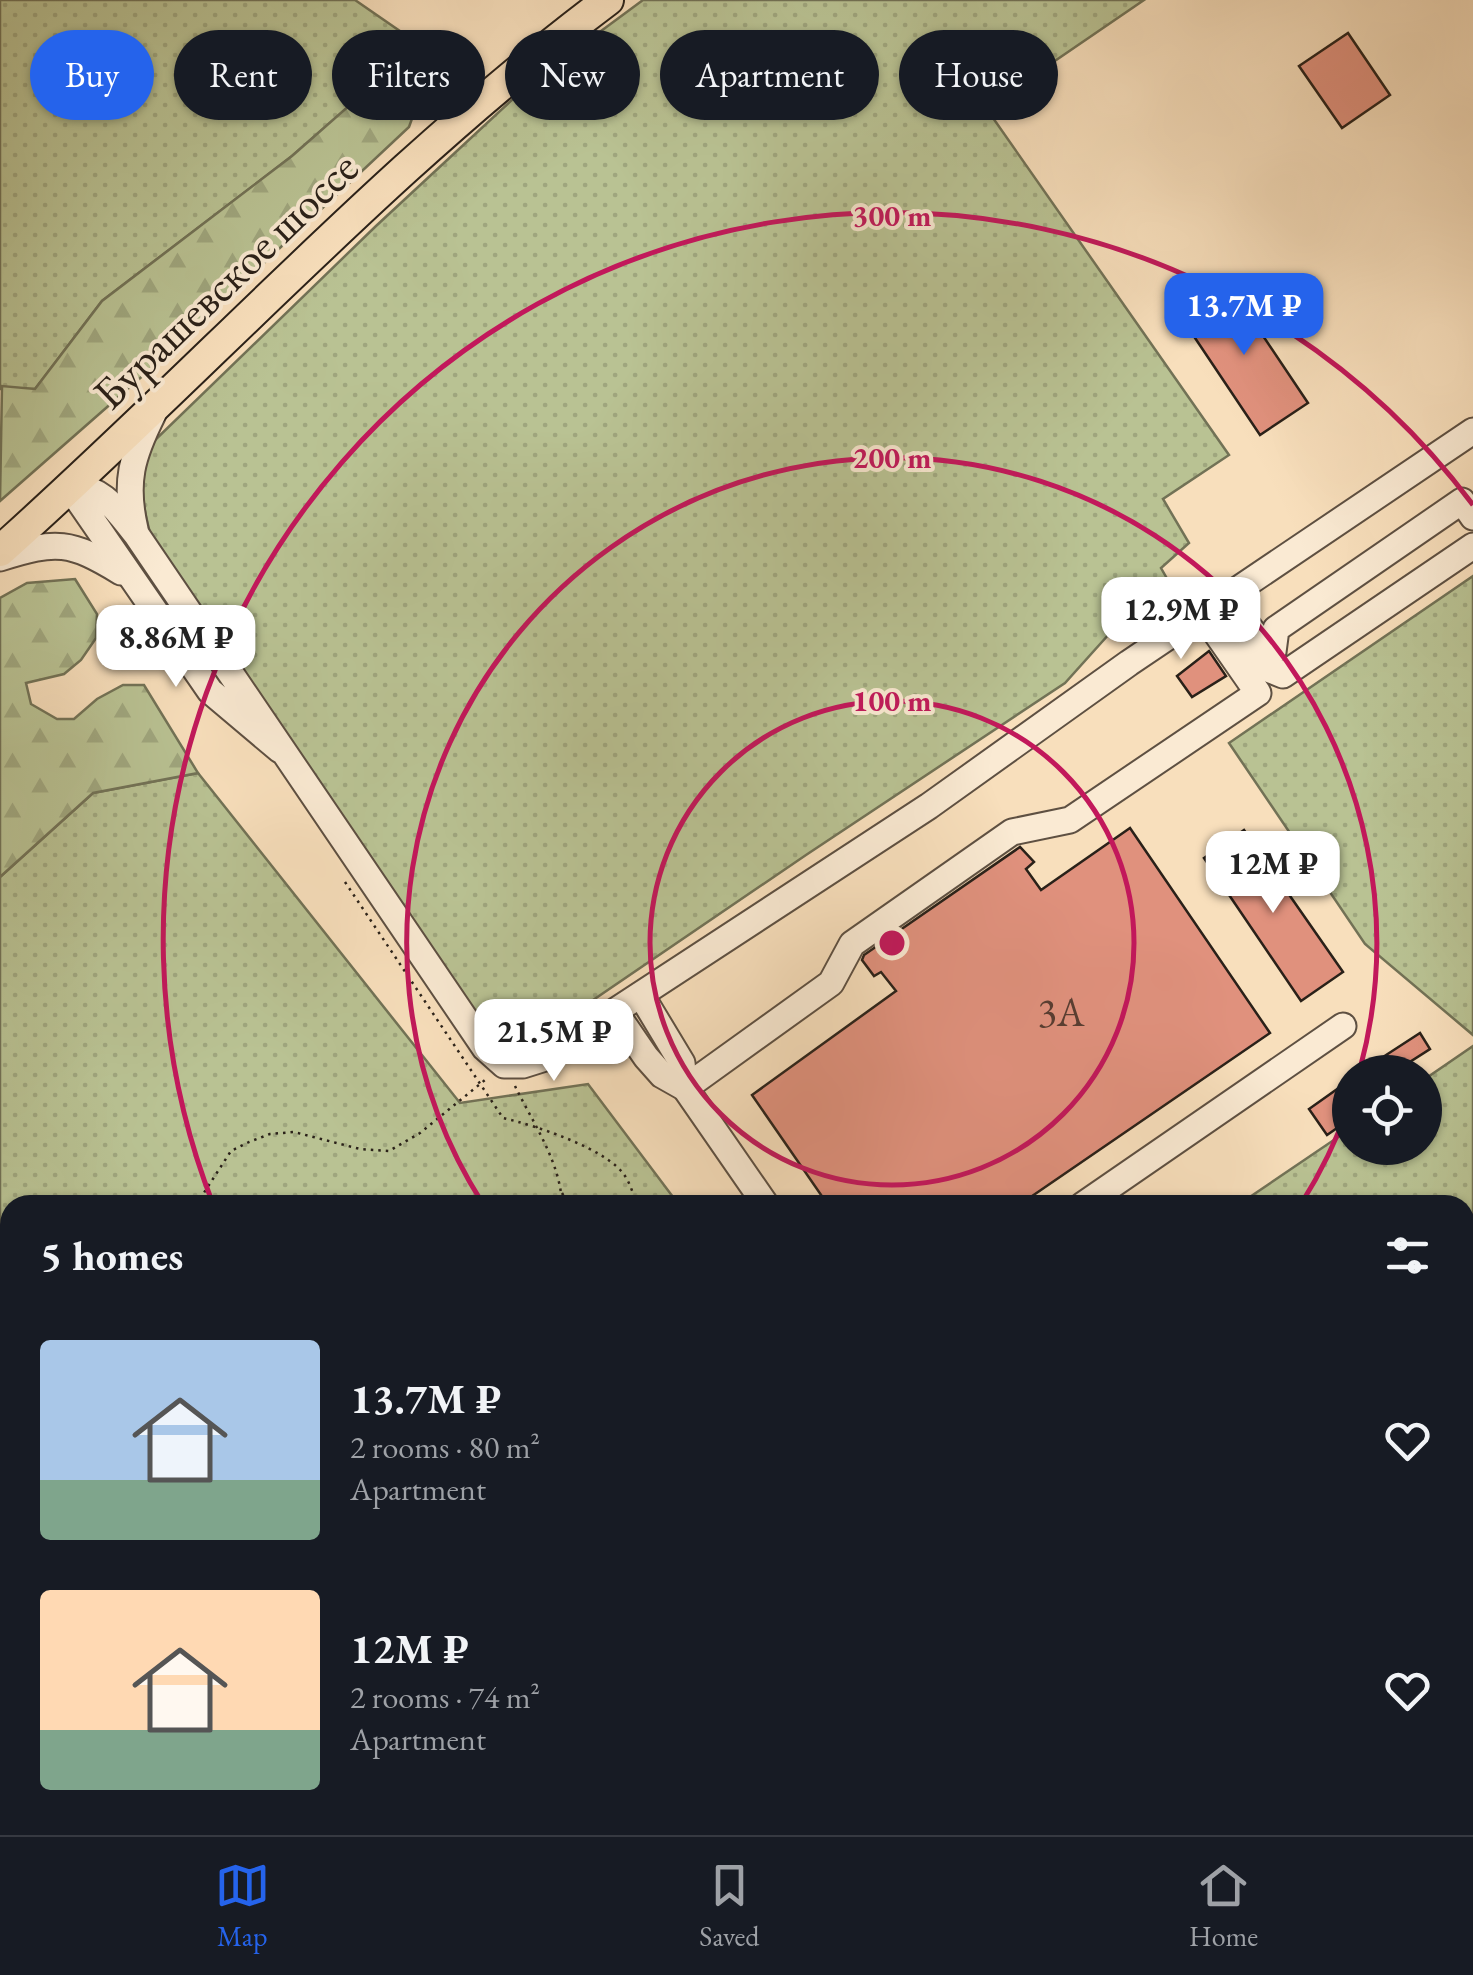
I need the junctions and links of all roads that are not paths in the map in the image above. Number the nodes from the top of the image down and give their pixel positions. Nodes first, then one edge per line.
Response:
1 (608, 0) edge
2 (156, 409) junction
3 (1473, 431) edge
4 (70, 488) junction
5 (1473, 517) edge
6 (136, 534) junction
7 (1473, 546) edge
8 (0, 554) edge
9 (130, 578) junction
10 (1215, 606) junction
11 (1268, 652) junction
12 (1283, 674) junction
13 (280, 750) junction
14 (641, 995) junction
15 (616, 1012) junction
16 (1343, 1026) dead end
17 (684, 1088) junction
18 (759, 1195) edge
19 (1098, 1195) edge

1 - 2 main road, Бурашевское шоссе
2 - 4 main road, Бурашевское шоссе
2 - 6 street
3 - 10 street
4 - 6 street
4 - 8 main road, Бурашевское шоссе
4 - 9 street
5 - 11 street
6 - 13 street
7 - 12 street
8 - 9 street
9 - 13 street
10 - 11 street
10 - 12 street
10 - 14 street
10 - 17 street
11 - 12 street
13 - 15 street
14 - 15 street
14 - 17 street
15 - 17 street
16 - 19 street
17 - 18 street

